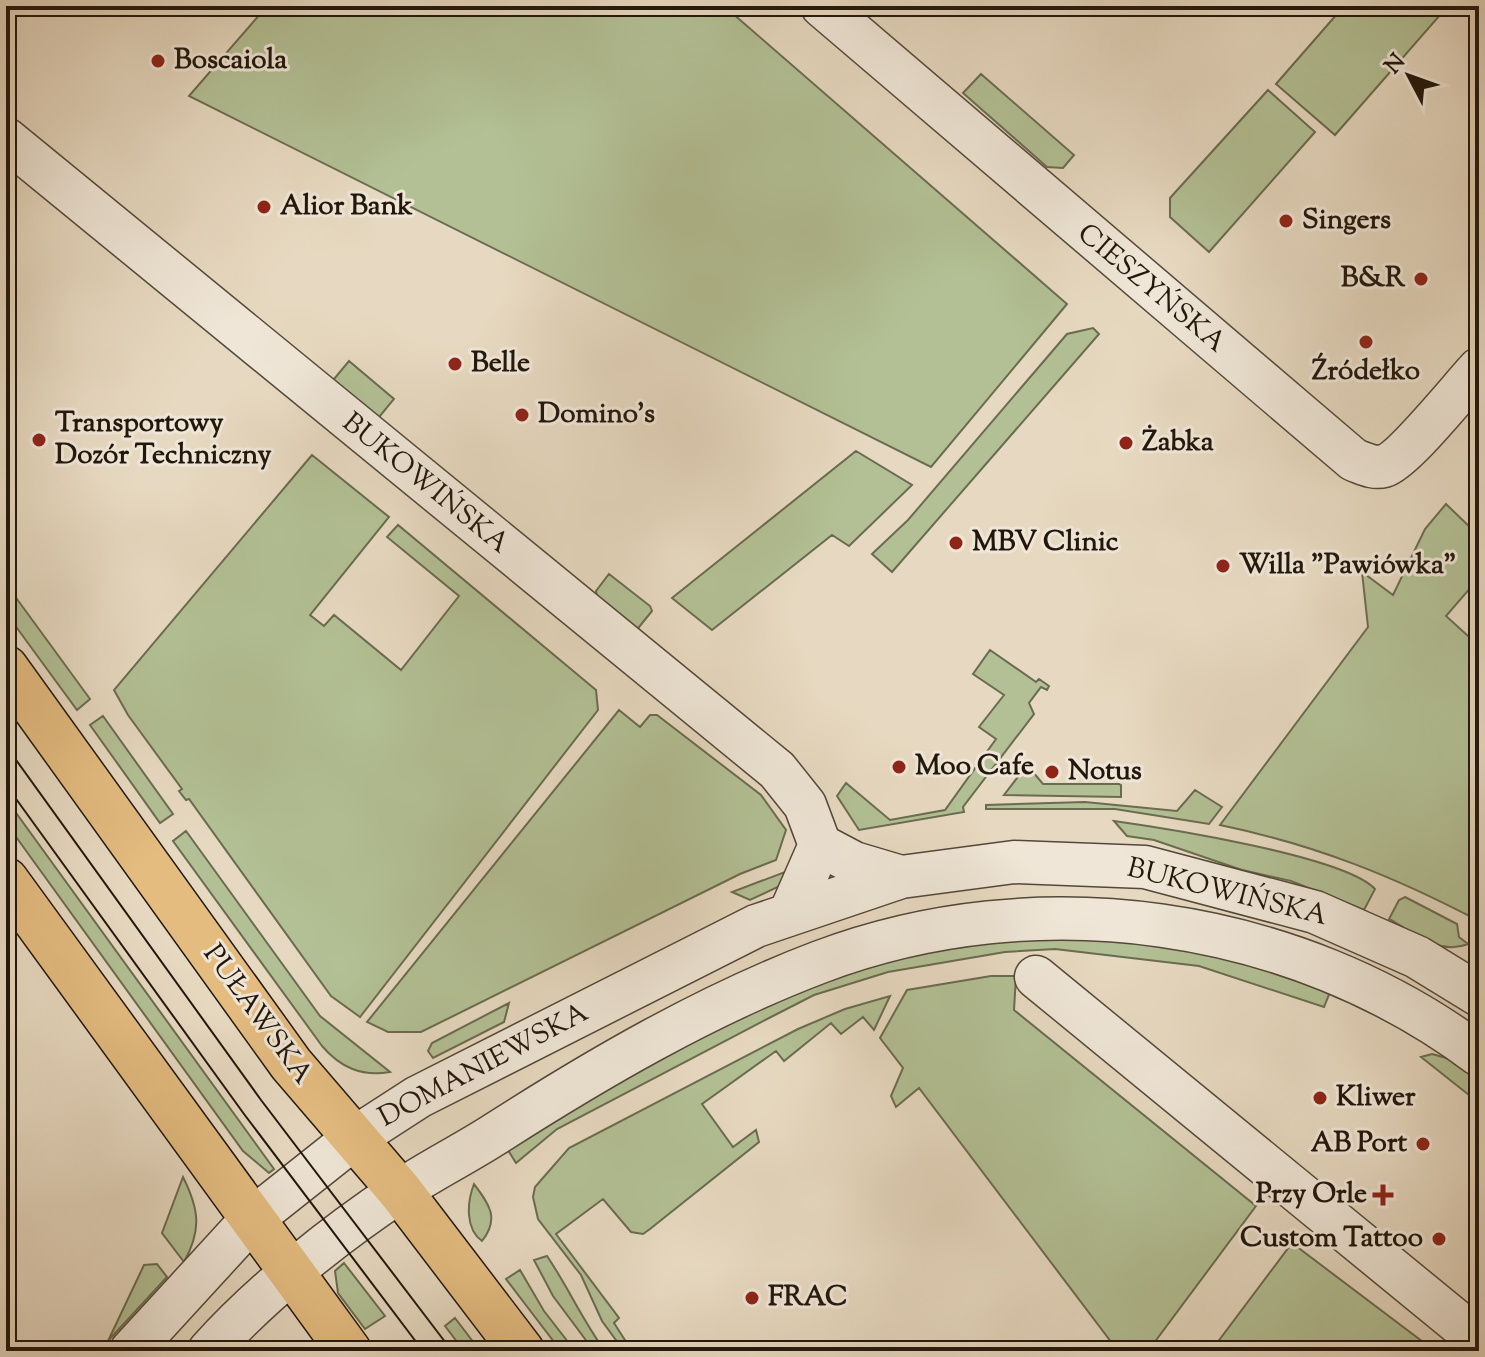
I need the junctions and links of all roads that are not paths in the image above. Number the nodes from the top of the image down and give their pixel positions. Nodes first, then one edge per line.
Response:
1 (822, 6) edge
2 (6, 139) edge
3 (1479, 369) edge
4 (6, 668) edge
5 (820, 845) junction
6 (901, 877) junction
7 (6, 880) edge
8 (791, 911) junction
9 (1036, 977) dead end
10 (1479, 995) edge
11 (1479, 1055) edge
12 (353, 1139) junction
13 (400, 1191) junction
14 (252, 1219) junction
15 (292, 1272) junction
16 (1479, 1340) edge
17 (131, 1351) edge
18 (209, 1351) edge
19 (349, 1351) edge
20 (522, 1351) edge

1 - 3 street, CIESZYŃSKA
2 - 5 street, BUKOWIŃSKA
4 - 12 main road, PUŁAWSKA
5 - 6 street, BUKOWIŃSKA
5 - 8 street
6 - 8 street, DOMANIEWSKA
6 - 10 street, BUKOWIŃSKA
7 - 14 main road
8 - 12 street, DOMANIEWSKA
9 - 16 street
11 - 13 street, BUKOWIŃSKA
12 - 13 main road, PUŁAWSKA
12 - 14 street, DOMANIEWSKA
13 - 15 street
13 - 20 main road, PUŁAWSKA
14 - 15 main road
14 - 17 street, DOMANIEWSKA
15 - 18 street
15 - 19 main road

